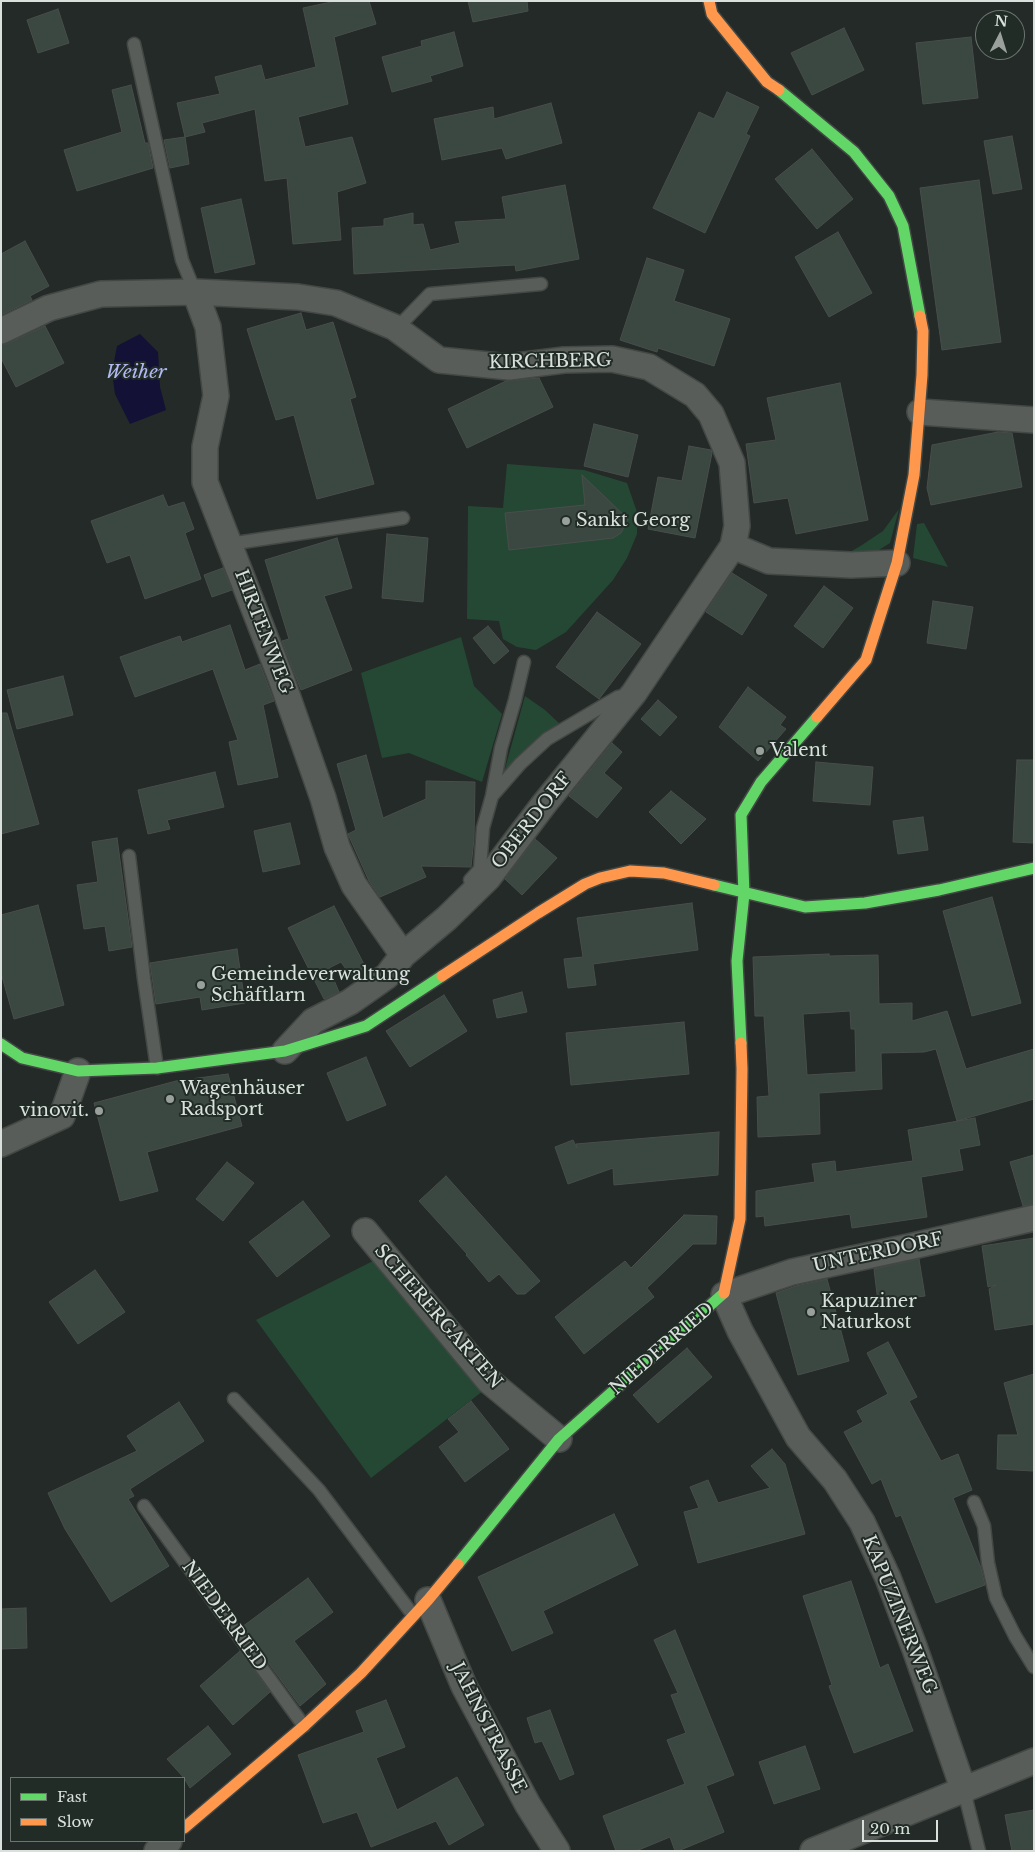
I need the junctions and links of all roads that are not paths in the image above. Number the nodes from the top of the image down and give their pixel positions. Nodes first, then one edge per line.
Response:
1 (709, 1) edge
2 (134, 44) dead end
3 (541, 284) dead end
4 (195, 292) junction
5 (397, 328) junction
6 (1, 331) edge
7 (920, 412) junction
8 (1034, 420) edge
9 (403, 518) dead end
10 (229, 544) junction
11 (733, 546) junction
12 (896, 563) junction
13 (524, 662) dead end
14 (634, 693) junction
15 (492, 796) junction
16 (129, 856) dead end
17 (1034, 868) edge
18 (744, 894) junction
19 (447, 918) junction
20 (403, 954) junction
21 (1, 1044) edge
22 (285, 1051) junction
23 (157, 1068) junction
24 (78, 1071) junction
25 (1, 1144) edge
26 (1034, 1218) edge
27 (365, 1231) dead end
28 (724, 1295) junction
29 (234, 1399) dead end
30 (559, 1439) junction
31 (974, 1502) dead end
32 (144, 1506) dead end
33 (420, 1608) junction
34 (1034, 1667) edge
35 (304, 1726) junction
36 (1034, 1761) edge
37 (964, 1790) junction
38 (185, 1827) edge
39 (167, 1842) edge
40 (157, 1851) edge
41 (557, 1851) edge
42 (813, 1851) edge
43 (979, 1851) edge

1 - 7 street, NIEDERRIED
2 - 4 lane
3 - 5 lane
4 - 5 street, KIRCHBERG
4 - 6 street, KIRCHBERG
4 - 10 street, HIRTENWEG
5 - 11 street, KIRCHBERG
7 - 8 street
7 - 12 street, NIEDERRIED
9 - 10 lane
10 - 20 street, HIRTENWEG
11 - 12 street
11 - 14 street, OBERDORF
12 - 18 street, NIEDERRIED
13 - 15 lane
14 - 15 lane
14 - 19 street, OBERDORF
15 - 19 lane
16 - 23 lane
17 - 18 street
18 - 22 street
18 - 28 street, NIEDERRIED
19 - 20 street, OBERDORF
20 - 22 street, OBERDORF
21 - 24 street
22 - 23 street
23 - 24 street
24 - 25 street
26 - 28 street, UNTERDORF
27 - 30 street, SCHERERGARTEN
28 - 30 street, NIEDERRIED
28 - 37 street, KAPUZINERWEG
29 - 33 lane
30 - 33 street, NIEDERRIED
31 - 34 lane
32 - 35 lane, NIEDERRIED
33 - 35 street, NIEDERRIED
33 - 41 street, JAHNSTRASSE
35 - 38 street, NIEDERRIED
36 - 37 street
37 - 42 street
37 - 43 lane
39 - 40 street

